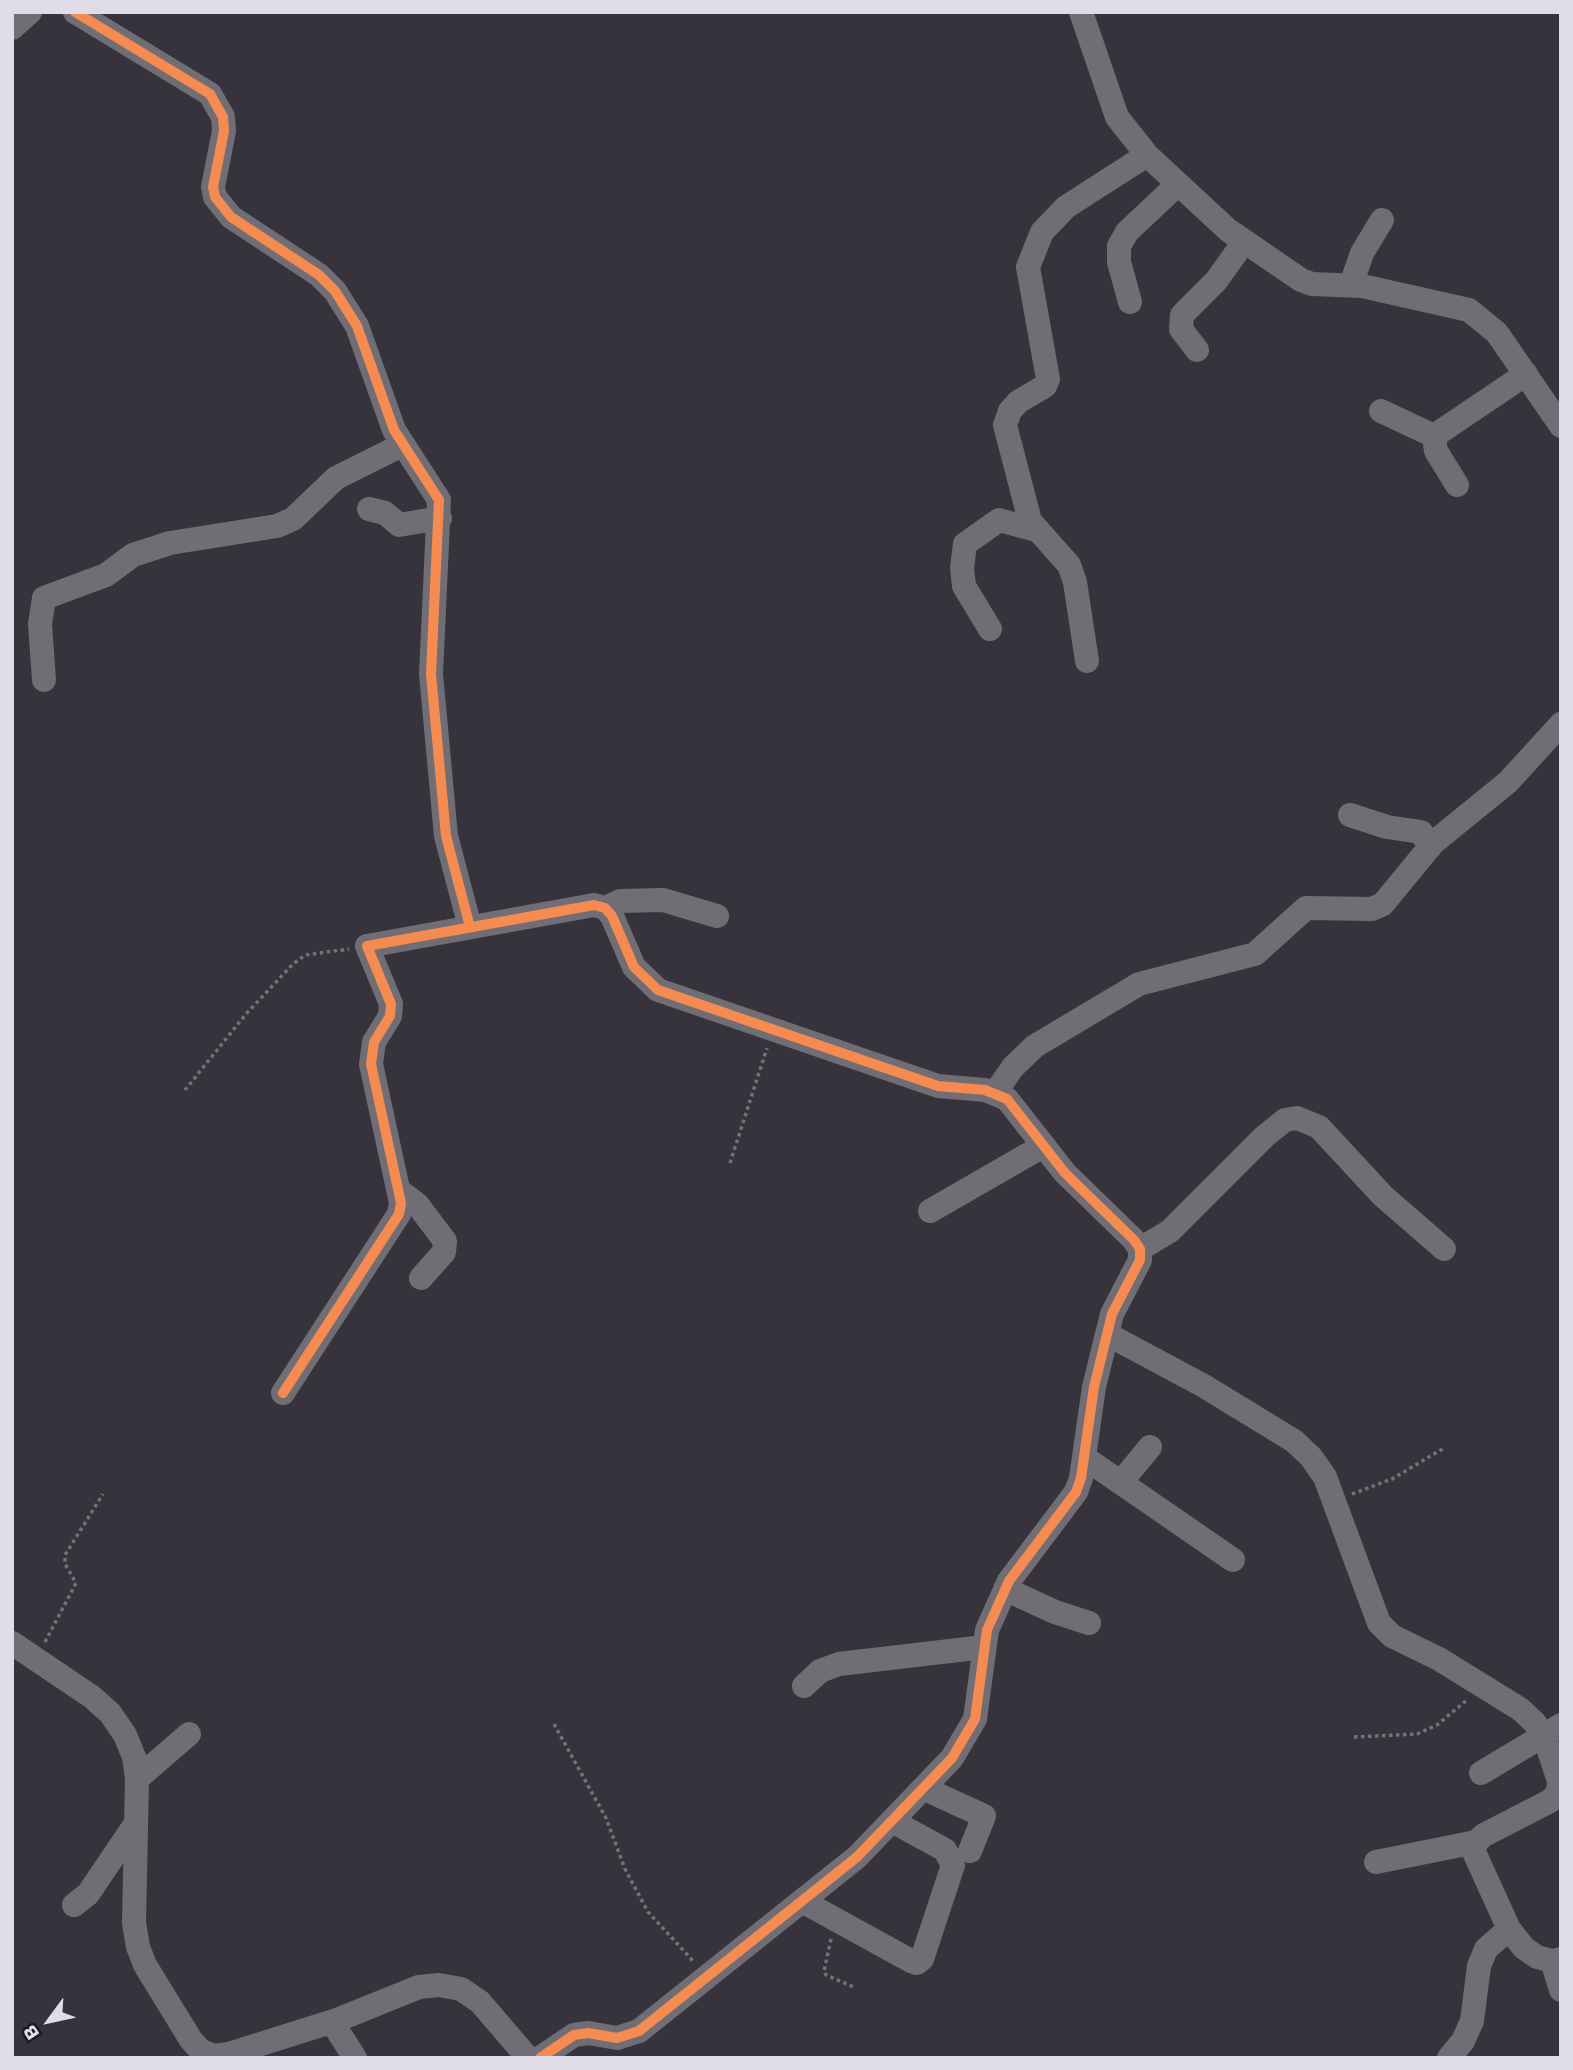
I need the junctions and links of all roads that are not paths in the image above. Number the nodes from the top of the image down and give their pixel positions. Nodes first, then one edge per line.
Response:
1 (30, 12) edge
2 (75, 12) edge
3 (1080, 12) edge
4 (12, 28) edge
5 (1147, 155) junction
6 (1178, 184) junction
7 (1382, 220) dead end
8 (1244, 242) junction
9 (1351, 285) junction
10 (1130, 302) dead end
11 (1197, 350) dead end
12 (1526, 374) junction
13 (1381, 411) dead end
14 (1561, 426) edge
15 (1434, 436) junction
16 (402, 446) junction
17 (1457, 485) dead end
18 (369, 509) dead end
19 (440, 518) junction
20 (1036, 530) junction
21 (990, 629) dead end
22 (1087, 662) dead end
23 (44, 680) dead end
24 (1561, 724) edge
25 (1350, 815) dead end
26 (1430, 847) junction
27 (605, 908) junction
28 (717, 916) dead end
29 (470, 927) junction
30 (995, 1093) junction
31 (1043, 1146) junction
32 (401, 1192) junction
33 (930, 1211) dead end
34 (1140, 1249) junction
35 (1444, 1250) dead end
36 (421, 1278) dead end
37 (1107, 1334) junction
38 (283, 1393) dead end
39 (1150, 1447) dead end
40 (1085, 1458) junction
41 (1121, 1482) junction
42 (1233, 1560) dead end
43 (1005, 1589) junction
44 (1089, 1623) dead end
45 (12, 1643) edge
46 (984, 1647) junction
47 (804, 1686) dead end
48 (1552, 1731) edge
49 (189, 1734) dead end
50 (1481, 1773) dead end
51 (137, 1779) junction
52 (1560, 1782) edge
53 (923, 1788) junction
54 (892, 1821) junction
55 (136, 1823) junction
56 (1476, 1842) junction
57 (970, 1851) dead end
58 (1376, 1861) dead end
59 (802, 1901) junction
60 (74, 1905) dead end
61 (1509, 1929) junction
62 (1556, 1960) edge
63 (1561, 1990) edge
64 (332, 2022) junction
65 (619, 2048) edge
66 (222, 2056) edge
67 (355, 2058) edge
68 (528, 2058) edge
69 (540, 2058) edge
70 (1449, 2058) edge

1 - 4 street
2 - 16 street
3 - 5 street
5 - 6 street
5 - 20 street
6 - 8 street
6 - 10 street
7 - 9 street
8 - 9 street
8 - 11 street
9 - 12 street
12 - 14 street
12 - 15 street
13 - 15 street
15 - 17 street
16 - 19 street
16 - 23 street
18 - 19 street
19 - 29 street
20 - 21 street
20 - 22 street
24 - 26 street
25 - 26 street
26 - 30 street
27 - 28 street
27 - 29 street
27 - 30 street
29 - 32 street
30 - 31 street
31 - 33 street
31 - 34 street
32 - 36 street
32 - 38 street
34 - 35 street
34 - 37 street
37 - 40 street
37 - 48 street
39 - 41 street
40 - 41 street
40 - 43 street
41 - 42 street
43 - 44 street
43 - 46 street
45 - 51 street
46 - 47 street
46 - 53 street
48 - 50 street
48 - 52 street
49 - 51 street
51 - 55 street
52 - 56 street
53 - 54 street
53 - 57 street
54 - 59 street
54 - 59 street
55 - 60 street
55 - 66 street
56 - 58 street
56 - 61 street
59 - 65 street
61 - 62 street
61 - 70 street
62 - 63 street
64 - 66 street
64 - 67 street
64 - 68 street
65 - 69 street

